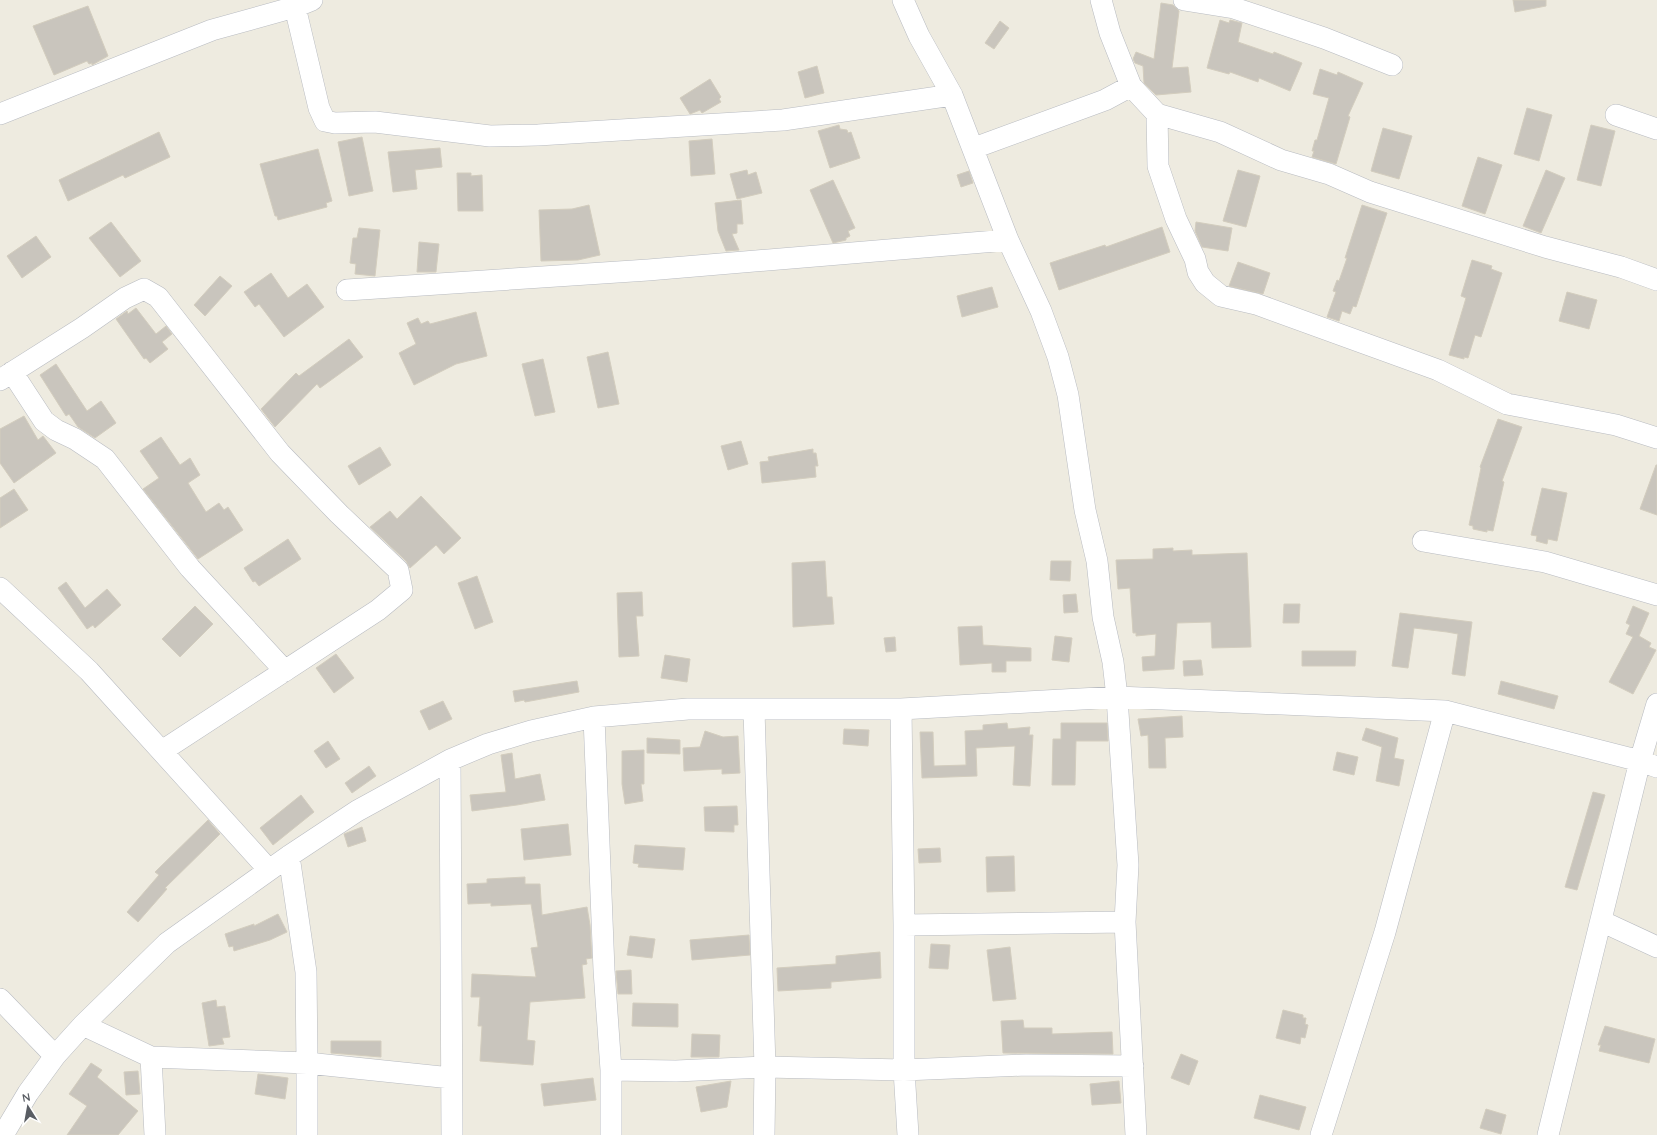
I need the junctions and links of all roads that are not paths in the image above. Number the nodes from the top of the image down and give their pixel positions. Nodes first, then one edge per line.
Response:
1 (903, 0) edge
2 (1101, 0) edge
3 (1184, 0) edge
4 (304, 3) edge
5 (1392, 65) dead end
6 (1131, 86) junction
7 (952, 95) junction
8 (0, 114) edge
9 (1157, 114) junction
10 (1616, 115) dead end
11 (1657, 128) edge
12 (974, 148) junction
13 (1008, 240) junction
14 (1657, 280) edge
15 (348, 290) dead end
16 (6, 376) edge
17 (1657, 438) edge
18 (1423, 541) dead end
19 (2, 595) edge
20 (1657, 595) edge
21 (285, 671) junction
22 (1117, 697) junction
23 (1657, 704) edge
24 (901, 709) junction
25 (754, 710) junction
26 (1445, 711) junction
27 (594, 717) junction
28 (162, 751) junction
29 (450, 760) junction
30 (1649, 764) edge
31 (289, 856) junction
32 (269, 870) junction
33 (1601, 921) junction
34 (1125, 922) junction
35 (904, 925) junction
36 (1657, 947) edge
37 (0, 999) edge
38 (83, 1025) junction
39 (55, 1056) junction
40 (151, 1057) junction
41 (307, 1063) junction
42 (1133, 1066) junction
43 (765, 1067) junction
44 (611, 1070) junction
45 (904, 1070) junction
46 (451, 1078) junction
47 (3, 1135) edge
48 (155, 1135) edge
49 (307, 1135) edge
50 (452, 1135) edge
51 (611, 1135) edge
52 (764, 1135) edge
53 (908, 1135) edge
54 (1136, 1135) edge
55 (1321, 1135) edge
56 (1548, 1135) edge

1 - 7 street
2 - 6 street
3 - 5 street
4 - 7 street
4 - 8 street
6 - 9 street
6 - 12 street
7 - 12 street
9 - 14 street
9 - 17 street
10 - 11 street
12 - 13 street
13 - 15 street
13 - 22 street
16 - 21 street
16 - 21 street
18 - 20 street
19 - 28 street
21 - 28 street
22 - 24 street
22 - 26 street
22 - 34 street
23 - 30 street
24 - 25 street
24 - 35 street
25 - 27 street
25 - 43 street
26 - 30 street
26 - 55 street
27 - 29 street
27 - 44 street
28 - 32 street
29 - 31 street
29 - 46 street
30 - 33 street
31 - 32 street
31 - 41 street
32 - 38 street
33 - 36 street
33 - 56 street
34 - 35 street
34 - 42 street
35 - 45 street
37 - 39 street
38 - 39 street
38 - 40 street
39 - 47 street
40 - 41 street
40 - 48 street
41 - 46 street
41 - 49 street
42 - 45 street
42 - 54 street
43 - 44 street
43 - 45 street
43 - 52 street
44 - 51 street
45 - 53 street
46 - 50 street

